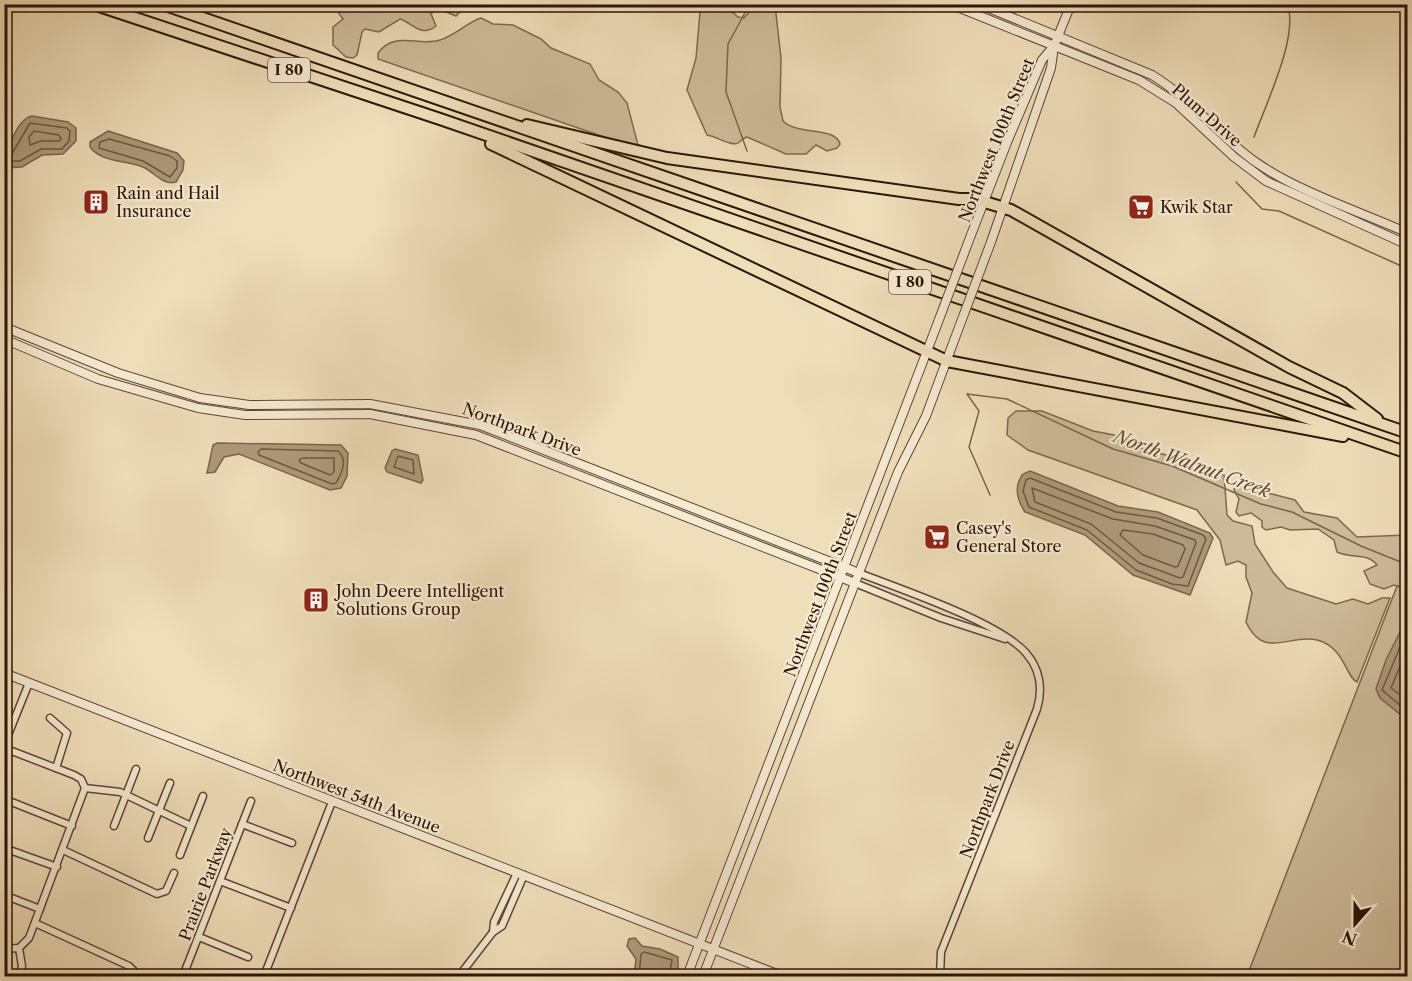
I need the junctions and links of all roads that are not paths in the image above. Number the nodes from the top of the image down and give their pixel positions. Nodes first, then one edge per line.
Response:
1 (86, 4) edge
2 (93, 4) edge
3 (162, 4) edge
4 (166, 4) edge
5 (950, 4) edge
6 (979, 4) edge
7 (1071, 4) edge
8 (182, 11) junction
9 (139, 20) junction
10 (1058, 36) junction
11 (1054, 46) junction
12 (446, 104) junction
13 (440, 119) junction
14 (984, 202) junction
15 (1003, 208) junction
16 (1407, 233) edge
17 (1407, 245) edge
18 (4, 327) edge
19 (4, 339) edge
20 (926, 353) junction
21 (947, 361) junction
22 (200, 398) junction
23 (198, 408) junction
24 (1384, 425) junction
25 (1407, 433) edge
26 (1381, 444) junction
27 (534, 446) junction
28 (1407, 453) edge
29 (530, 456) junction
30 (699, 511) junction
31 (695, 521) junction
32 (845, 567) junction
33 (859, 573) junction
34 (841, 578) junction
35 (855, 583) junction
36 (1009, 640) junction
37 (4, 673) edge
38 (29, 683) junction
39 (50, 718) dead end
40 (4, 746) edge
41 (56, 768) junction
42 (136, 769) dead end
43 (170, 783) dead end
44 (85, 788) junction
45 (125, 795) junction
46 (203, 796) dead end
47 (9, 801) dead end
48 (251, 801) dead end
49 (332, 801) junction
50 (159, 813) junction
51 (242, 824) junction
52 (72, 826) junction
53 (114, 826) dead end
54 (191, 826) junction
55 (148, 838) dead end
56 (292, 843) dead end
57 (4, 848) edge
58 (63, 850) junction
59 (180, 855) dead end
60 (57, 867) junction
61 (174, 873) dead end
62 (521, 874) junction
63 (220, 881) junction
64 (4, 895) edge
65 (291, 908) junction
66 (40, 909) junction
67 (35, 923) junction
68 (199, 937) junction
69 (700, 944) junction
70 (19, 948) junction
71 (4, 949) edge
72 (714, 949) junction
73 (248, 957) dead end
74 (19, 976) edge
75 (135, 976) edge
76 (183, 976) edge
77 (264, 976) edge
78 (459, 976) edge
79 (687, 976) edge
80 (703, 976) edge
81 (782, 976) edge
82 (940, 976) edge

1 - 9 highway
2 - 9 highway, I 80
3 - 8 highway, I 80
4 - 8 highway
5 - 11 street, Plum Drive
6 - 10 street, Plum Drive
7 - 10 street
8 - 12 highway, I 80
9 - 13 highway, I 80
10 - 11 street
10 - 16 street, Plum Drive
11 - 14 street, Northwest 100th Street
11 - 15 street, Northwest 100th Street
11 - 17 street, Plum Drive
12 - 14 highway
12 - 24 highway, I 80
13 - 20 highway
13 - 26 highway, I 80
14 - 15 highway
14 - 20 street, Northwest 100th Street, bridge
15 - 21 street, Northwest 100th Street, bridge
15 - 24 highway
18 - 22 street, Northpark Drive
19 - 23 street, Northpark Drive
20 - 21 highway
20 - 32 street, Northwest 100th Street
21 - 26 highway
21 - 33 street, Northwest 100th Street
22 - 23 street
22 - 27 street, Northpark Drive
23 - 29 street, Northpark Drive
24 - 25 highway, I 80
26 - 28 highway, I 80
27 - 29 street
27 - 30 street, Northpark Drive
29 - 31 street, Northpark Drive
30 - 31 street
30 - 32 street, Northpark Drive
31 - 34 street, Northpark Drive
32 - 33 street, Northpark Drive
32 - 34 street, Northwest 100th Street
33 - 35 street, Northwest 100th Street
33 - 36 street, Northpark Drive
34 - 35 street, Northpark Drive
34 - 69 street, Northwest 100th Street
35 - 36 street, Northpark Drive
35 - 72 street, Northwest 100th Street
36 - 82 street, Northpark Drive
37 - 38 street, Northwest 54th Avenue
38 - 40 street
38 - 49 street, Northwest 54th Avenue
39 - 41 street
40 - 41 street
41 - 44 street
42 - 45 street
43 - 50 street
44 - 45 street
44 - 52 street
45 - 50 street
45 - 53 street
46 - 54 street
47 - 52 street
48 - 51 street, Prairie Parkway
49 - 62 street, Northwest 54th Avenue
49 - 65 street
50 - 54 street
50 - 55 street
51 - 56 street
51 - 63 street, Prairie Parkway
52 - 58 street
54 - 59 street
57 - 60 street
58 - 60 street
58 - 61 street
60 - 66 street
62 - 69 street, Northwest 54th Avenue
62 - 78 street
63 - 65 street
63 - 68 street, Prairie Parkway
64 - 66 street
65 - 77 street
66 - 67 street
67 - 70 street
67 - 75 street
68 - 73 street
68 - 76 street, Prairie Parkway
69 - 72 street, Northwest 54th Avenue
69 - 79 street, Northwest 100th Street
70 - 71 street
70 - 74 street
72 - 80 street, Northwest 100th Street
72 - 81 street, Northwest 54th Avenue

